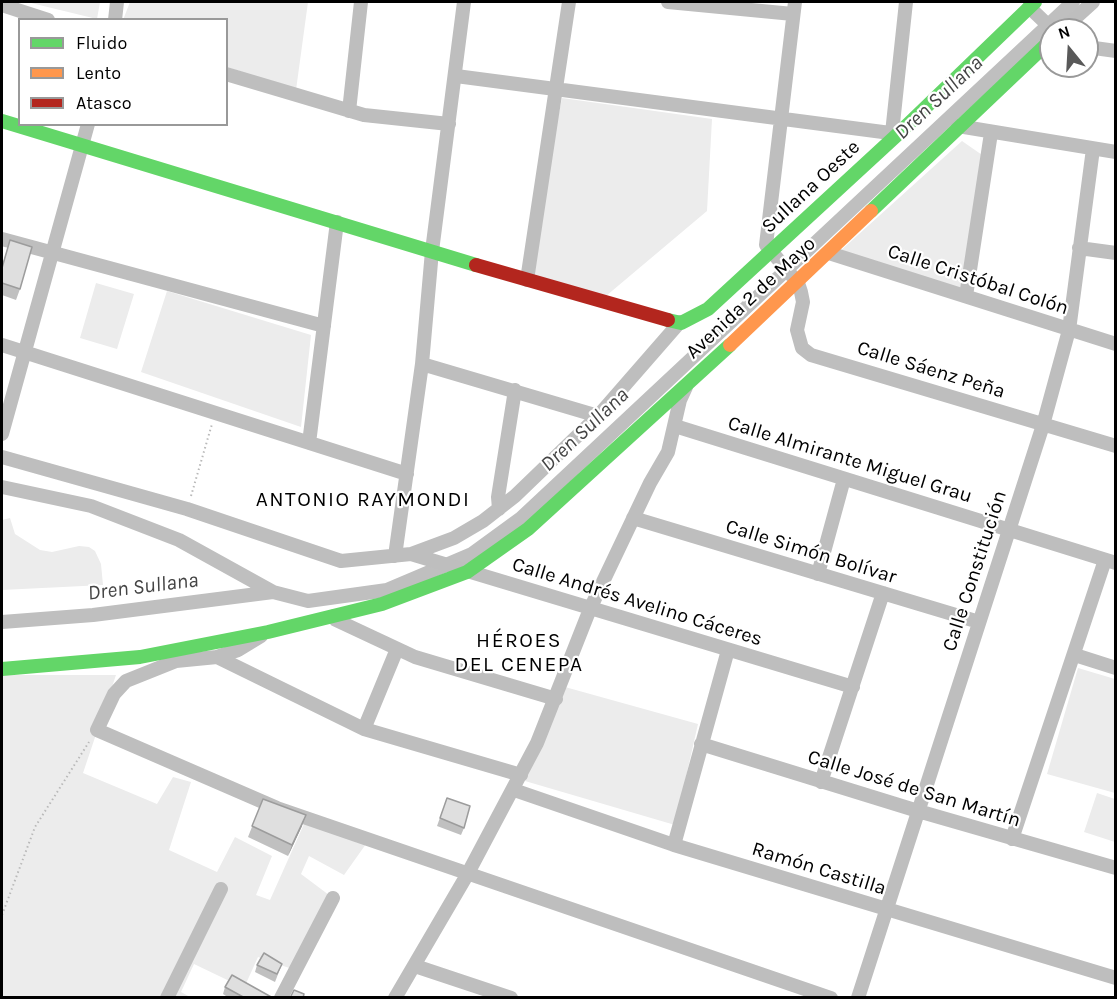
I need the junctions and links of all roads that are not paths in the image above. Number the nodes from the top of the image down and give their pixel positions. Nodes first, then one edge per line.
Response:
1 (117, 2) edge
2 (361, 2) edge
3 (465, 2) edge
4 (569, 2) edge
5 (676, 2) edge
6 (906, 2) edge
7 (1092, 2) edge
8 (2, 5) edge
9 (1032, 6) edge
10 (794, 8) edge
11 (42, 18) edge
12 (115, 18) edge
13 (1042, 18) edge
14 (1075, 18) edge
15 (1099, 49) edge
16 (1039, 51) edge
17 (1116, 51) edge
18 (228, 75) edge
19 (456, 76) junction
20 (556, 87) junction
21 (349, 111) junction
22 (781, 119) junction
23 (2, 121) edge
24 (449, 124) junction
25 (18, 126) edge
26 (19, 126) edge
27 (87, 126) edge
28 (958, 126) junction
29 (895, 133) junction
30 (991, 133) junction
31 (82, 145) junction
32 (1093, 148) junction
33 (1116, 152) edge
34 (337, 222) junction
35 (2, 239) edge
36 (1079, 248) junction
37 (432, 252) junction
38 (772, 253) junction
39 (829, 253) junction
40 (1116, 253) edge
41 (52, 254) junction
42 (527, 280) junction
43 (796, 281) junction
44 (966, 296) junction
45 (680, 322) junction
46 (324, 326) junction
47 (1069, 330) junction
48 (1116, 344) edge
49 (2, 345) edge
50 (25, 352) junction
51 (422, 364) junction
52 (690, 380) junction
53 (515, 390) junction
54 (598, 416) junction
55 (1042, 425) junction
56 (675, 426) junction
57 (2, 434) edge
58 (309, 443) junction
59 (1116, 446) edge
60 (2, 457) edge
61 (407, 474) junction
62 (844, 479) junction
63 (499, 509) junction
64 (633, 518) junction
65 (1009, 530) junction
66 (395, 556) junction
67 (417, 556) junction
68 (1110, 561) edge
69 (463, 570) junction
70 (818, 574) junction
71 (883, 593) junction
72 (590, 609) junction
73 (334, 616) junction
74 (979, 622) junction
75 (268, 632) junction
76 (397, 649) junction
77 (728, 650) junction
78 (1075, 655) junction
79 (217, 657) junction
80 (1116, 668) edge
81 (2, 669) edge
82 (853, 687) junction
83 (556, 699) junction
84 (364, 729) junction
85 (701, 744) junction
86 (521, 775) junction
87 (821, 782) junction
88 (514, 790) junction
89 (918, 811) junction
90 (1012, 838) junction
91 (674, 845) junction
92 (1116, 868) edge
93 (467, 875) junction
94 (221, 890) dead end
95 (333, 898) dead end
96 (886, 910) junction
97 (415, 966) junction
98 (1116, 978) edge
99 (167, 998) edge
100 (281, 998) edge
101 (395, 998) edge
102 (512, 998) edge
103 (831, 998) edge
104 (858, 998) edge

1 - 12 street
2 - 21 street
3 - 19 street
4 - 20 street
5 - 10 street
6 - 29 street
7 - 14 street
8 - 11 street
9 - 13 street
9 - 29 street, Sullana Oeste
10 - 22 street
15 - 17 street
16 - 28 street, Avenida 2 de Mayo
18 - 21 street
19 - 20 street
19 - 24 street
20 - 22 street
20 - 42 street
21 - 24 street
22 - 29 street
22 - 38 street
23 - 25 street
24 - 37 street
26 - 31 street
27 - 31 street
28 - 30 street
28 - 39 street, Avenida 2 de Mayo
29 - 38 street, Sullana Oeste
30 - 32 street
30 - 44 street
31 - 34 street
31 - 41 street
32 - 33 street
32 - 36 street, Calle Constitución
34 - 37 street
34 - 46 street
35 - 41 street
36 - 40 street
36 - 47 street, Calle Constitución
37 - 42 street
37 - 51 street
38 - 43 street
38 - 45 street, Sullana Oeste
39 - 43 street, Avenida 2 de Mayo
39 - 44 street, Calle Cristóbal Colón
41 - 46 street
41 - 50 street
42 - 45 street
43 - 52 street, Avenida 2 de Mayo
43 - 55 street, Calle Sáenz Peña
44 - 47 street, Calle Cristóbal Colón
45 - 54 street
46 - 58 street
47 - 48 street, Calle Cristóbal Colón
47 - 55 street, Calle Constitución
49 - 50 street
50 - 57 street
50 - 58 street
51 - 53 street
51 - 61 street
52 - 56 street
52 - 69 street, Avenida 2 de Mayo
53 - 54 street
53 - 63 street
54 - 63 street
55 - 59 street, Calle Sáenz Peña
55 - 65 street, Calle Constitución
56 - 62 street, Calle Almirante Miguel Grau
56 - 64 street
58 - 61 street
60 - 66 street
61 - 66 street
62 - 65 street, Calle Almirante Miguel Grau
62 - 70 street
63 - 67 street
64 - 70 street, Calle Simón Bolívar
64 - 72 street
65 - 68 street, Calle Almirante Miguel Grau
65 - 74 street, Calle Constitución
66 - 67 street
67 - 69 street, Calle Andrés Avelino Cáceres
68 - 78 street
69 - 72 street, Calle Andrés Avelino Cáceres
69 - 73 street, Avenida 2 de Mayo
70 - 71 street, Calle Simón Bolívar
71 - 74 street, Calle Simón Bolívar
71 - 82 street
72 - 77 street, Calle Andrés Avelino Cáceres
72 - 83 street
73 - 75 street, Avenida 2 de Mayo
73 - 76 street
74 - 89 street, Calle Constitución
75 - 79 street
75 - 81 street, Avenida 2 de Mayo
76 - 83 street
76 - 84 street
77 - 82 street, Calle Andrés Avelino Cáceres
77 - 85 street
78 - 80 street
78 - 90 street
79 - 84 street
79 - 93 street
82 - 87 street
83 - 86 street
84 - 86 street
85 - 87 street, Calle José de San Martín
85 - 91 street
86 - 88 street
87 - 89 street, Calle José de San Martín
88 - 91 street, Ramón Castilla
88 - 93 street
89 - 90 street, Calle José de San Martín
89 - 96 street, Calle Constitución
90 - 92 street, Calle José de San Martín
91 - 96 street, Ramón Castilla
93 - 97 street
93 - 103 street
94 - 99 street
95 - 100 street
96 - 98 street, Ramón Castilla
96 - 104 street, Calle Constitución
97 - 101 street
97 - 102 street

